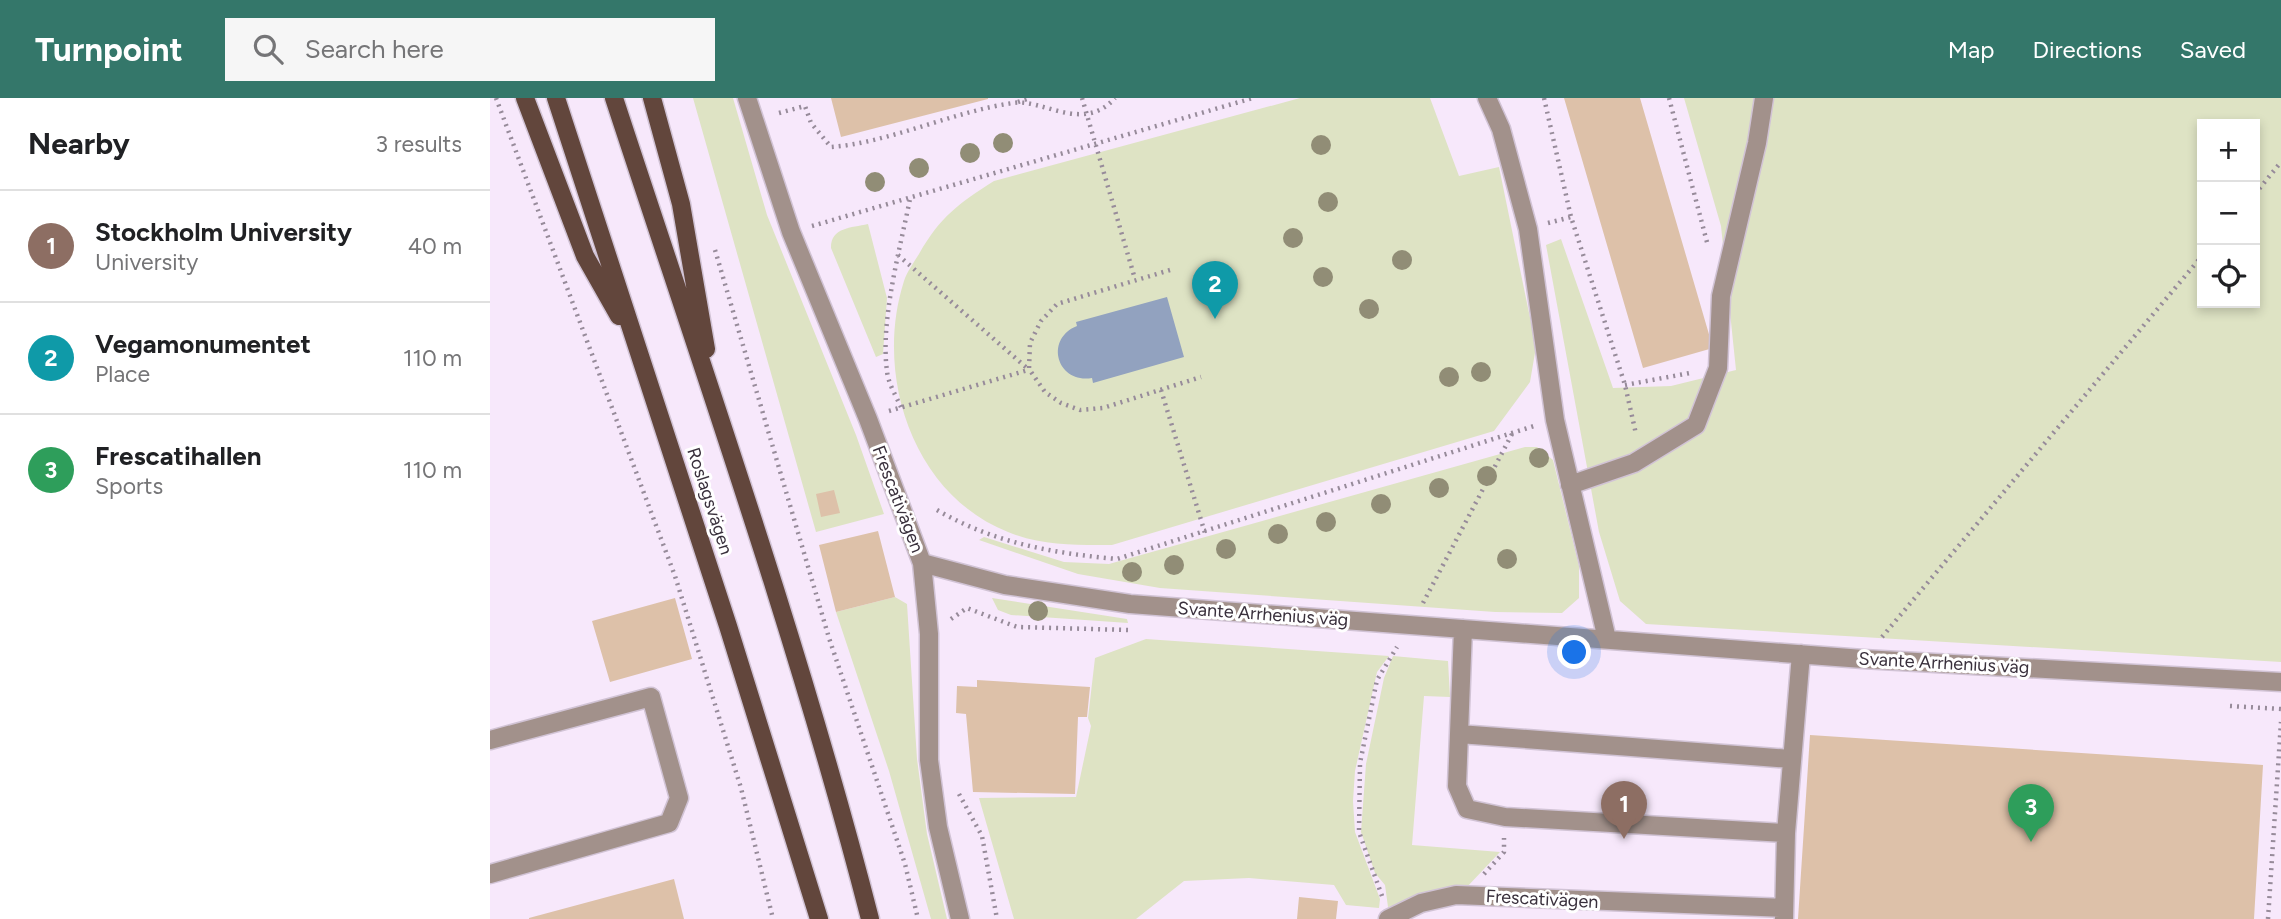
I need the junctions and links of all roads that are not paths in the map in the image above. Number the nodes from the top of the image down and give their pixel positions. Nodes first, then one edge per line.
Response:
1 (525, 98) edge
2 (556, 98) edge
3 (614, 98) edge
4 (652, 98) edge
5 (747, 98) edge
6 (1487, 98) edge
7 (1764, 98) edge
8 (639, 351) junction
9 (717, 411) junction
10 (1570, 485) junction
11 (922, 563) junction
12 (1463, 629) junction
13 (1607, 639) junction
14 (1801, 654) junction
15 (2281, 682) edge
16 (1459, 734) junction
17 (490, 740) edge
18 (1791, 759) junction
19 (1786, 833) junction
20 (490, 874) edge
21 (1784, 914) edge
22 (1390, 917) edge
23 (820, 919) edge
24 (870, 919) edge
25 (960, 919) edge

1 - 8 main road
2 - 8 main road, Roslagsvägen
3 - 9 main road, Roslagsvägen
4 - 9 main road
5 - 11 street, Frescativägen
6 - 10 street
7 - 10 street
8 - 23 main road, Roslagsvägen
9 - 24 main road, Roslagsvägen
10 - 13 street
11 - 12 street, Svante Arrhenius väg
11 - 25 street, Frescativägen
12 - 13 street, Svante Arrhenius väg
12 - 16 street
13 - 14 street, Svante Arrhenius väg
14 - 15 street, Svante Arrhenius väg
14 - 18 street
16 - 18 street
16 - 19 street
17 - 20 street
18 - 19 street
19 - 21 street
21 - 22 street, Frescativägen

